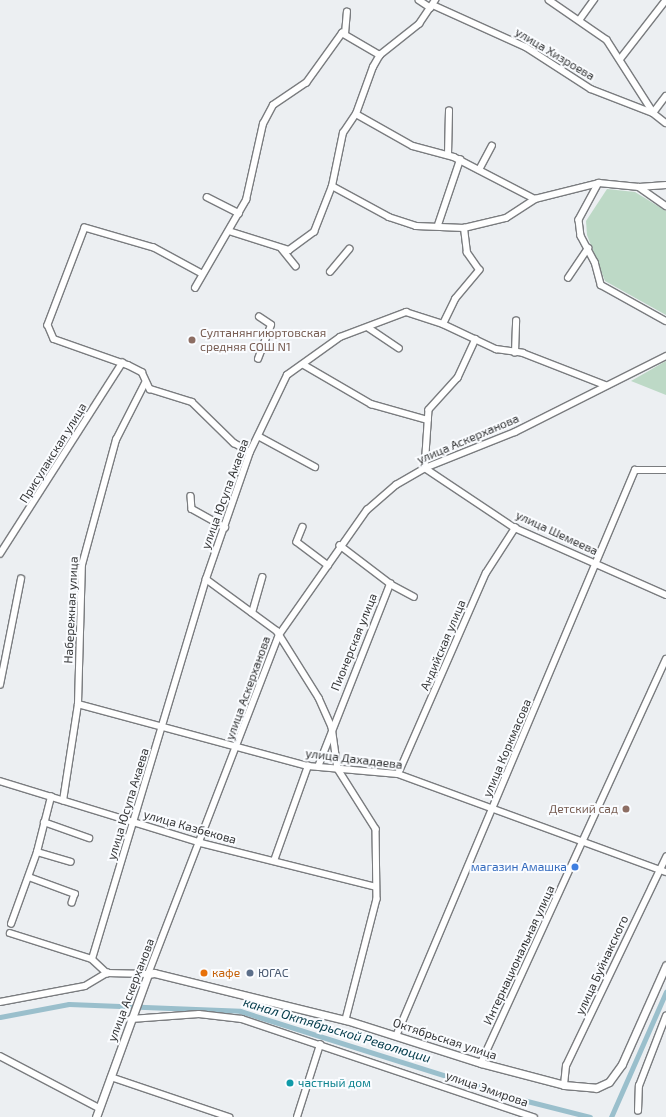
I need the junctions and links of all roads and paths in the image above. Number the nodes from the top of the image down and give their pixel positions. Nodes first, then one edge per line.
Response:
1 (419, 0) edge
2 (549, 0) edge
3 (594, 0) edge
4 (666, 0) edge
5 (433, 4) edge
6 (347, 12) dead end
7 (580, 19) junction
8 (345, 34) junction
9 (380, 55) junction
10 (621, 58) junction
11 (666, 96) edge
12 (449, 111) dead end
13 (653, 112) junction
14 (356, 114) junction
15 (666, 123) edge
16 (492, 146) dead end
17 (448, 155) junction
18 (460, 160) junction
19 (479, 170) junction
20 (599, 183) junction
21 (666, 185) edge
22 (332, 186) junction
23 (639, 187) junction
24 (207, 197) dead end
25 (535, 199) junction
26 (666, 206) edge
27 (239, 213) junction
28 (438, 225) junction
29 (464, 228) junction
30 (229, 231) junction
31 (588, 248) junction
32 (282, 249) junction
33 (349, 249) dead end
34 (296, 266) dead end
35 (330, 272) dead end
36 (202, 274) junction
37 (568, 278) dead end
38 (195, 288) dead end
39 (259, 317) dead end
40 (516, 321) dead end
41 (666, 322) edge
42 (443, 324) junction
43 (369, 328) junction
44 (476, 339) junction
45 (399, 348) dead end
46 (515, 353) junction
47 (666, 356) edge
48 (258, 359) dead end
49 (122, 363) junction
50 (304, 365) junction
51 (145, 384) junction
52 (605, 385) junction
53 (428, 420) junction
54 (258, 436) junction
55 (250, 452) junction
56 (315, 467) dead end
57 (425, 468) junction
58 (666, 470) edge
59 (192, 496) dead end
60 (225, 527) junction
61 (303, 527) dead end
62 (516, 528) junction
63 (340, 546) junction
64 (0, 554) edge
65 (597, 563) junction
66 (328, 565) junction
67 (262, 577) dead end
68 (21, 579) dead end
69 (206, 579) junction
70 (390, 584) junction
71 (666, 594) edge
72 (414, 597) dead end
73 (252, 613) junction
74 (279, 635) junction
75 (666, 659) edge
76 (0, 685) edge
77 (78, 704) junction
78 (164, 725) junction
79 (332, 727) junction
80 (238, 747) junction
81 (308, 766) junction
82 (318, 767) junction
83 (338, 769) junction
84 (398, 774) junction
85 (0, 781) edge
86 (51, 797) junction
87 (63, 801) junction
88 (495, 807) junction
89 (44, 822) junction
90 (134, 822) junction
91 (88, 838) dead end
92 (584, 840) junction
93 (201, 842) junction
94 (37, 852) junction
95 (666, 857) edge
96 (274, 861) junction
97 (71, 862) dead end
98 (660, 869) junction
99 (666, 872) edge
100 (29, 877) junction
101 (376, 887) junction
102 (72, 903) dead end
103 (11, 924) dead end
104 (10, 933) dead end
105 (92, 959) junction
106 (666, 965) edge
107 (108, 973) junction
108 (148, 974) junction
109 (0, 1002) edge
110 (132, 1016) junction
111 (666, 1016) edge
112 (346, 1020) junction
113 (397, 1034) junction
114 (320, 1045) junction
115 (0, 1056) edge
116 (482, 1063) junction
117 (111, 1077) junction
118 (564, 1085) junction
119 (99, 1108) junction
120 (638, 1111) dead end
121 (96, 1117) edge
122 (229, 1117) edge
123 (297, 1117) edge
124 (534, 1117) edge

1 - 5 street, улица Хизроева
2 - 7 street
3 - 7 street
4 - 10 street
5 - 9 street
5 - 13 street, улица Хизроева
6 - 8 street
7 - 10 street
8 - 9 street
8 - 27 street
9 - 14 street
10 - 13 street
11 - 13 street
12 - 17 street
13 - 15 street, улица Хизроева
14 - 17 street
14 - 22 street
16 - 19 street
17 - 18 street
18 - 19 street
18 - 28 street
19 - 25 street
20 - 23 street
20 - 25 street
20 - 31 street
21 - 23 street
22 - 28 street
22 - 32 street
23 - 26 street
24 - 27 street
25 - 29 street
27 - 30 street
28 - 29 street
29 - 42 street
30 - 32 street
30 - 36 street
31 - 37 street
31 - 41 street
32 - 34 street
33 - 35 street
36 - 38 street
36 - 49 street
39 - 48 street
40 - 46 street
42 - 43 street, улица Юсупа Акаева
42 - 44 street, улица Юсупа Акаева
43 - 45 street
43 - 50 street, улица Юсупа Акаева
44 - 46 street, улица Юсупа Акаева
44 - 53 street
46 - 52 street, улица Юсупа Акаева
47 - 52 street, улица Аскерханова
49 - 51 street
49 - 64 street, Присулакская улица
50 - 53 street
50 - 54 street, улица Юсупа Акаева
51 - 55 street
51 - 77 street, Набережная улица
52 - 57 street, улица Аскерханова
53 - 57 street
54 - 55 street, улица Юсупа Акаева
54 - 56 street
55 - 60 street, улица Юсупа Акаева
57 - 62 street, улица Шемеева
57 - 63 street, улица Аскерханова
58 - 65 street, улица Коркмасова
59 - 60 street
60 - 69 street, улица Юсупа Акаева
61 - 66 street
62 - 65 street, улица Шемеева
62 - 84 street, Андийская улица
63 - 66 street, улица Аскерханова
63 - 70 street, Пионерская улица
65 - 71 street, улица Шемеева
65 - 88 street, улица Коркмасова
66 - 74 street, улица Аскерханова
67 - 73 street
68 - 76 street
69 - 73 street
69 - 78 street, улица Юсупа Акаева
70 - 72 street
70 - 79 street, Пионерская улица
73 - 74 street
74 - 79 street
74 - 80 street, улица Аскерханова
75 - 92 street, Интернациональная улица
77 - 78 street, улица Дахадаева
77 - 87 street, Набережная улица
78 - 80 street, улица Дахадаева
78 - 90 street, улица Юсупа Акаева
79 - 82 street, Пионерская улица
79 - 83 street
80 - 81 street, улица Дахадаева
80 - 93 street, улица Аскерханова
81 - 82 street, улица Дахадаева
81 - 96 street
82 - 83 street, улица Дахадаева
83 - 84 street, улица Дахадаева
83 - 101 street
84 - 88 street, улица Дахадаева
85 - 86 street, улица Казбекова
86 - 87 street, улица Казбекова
86 - 89 street
87 - 90 street, улица Казбекова
88 - 92 street, улица Дахадаева
88 - 113 street, улица Коркмасова
89 - 91 street
89 - 94 street
90 - 93 street, улица Казбекова
90 - 105 street, улица Юсупа Акаева
92 - 98 street, улица Дахадаева
92 - 116 street, Интернациональная улица
93 - 96 street, улица Казбекова
93 - 108 street, улица Аскерханова
94 - 97 street
94 - 100 street
95 - 98 street, улица Буйнакского
96 - 101 street, улица Казбекова
98 - 99 street, улица Дахадаева
98 - 118 street, улица Буйнакского
100 - 102 street
100 - 103 street
101 - 112 street
104 - 105 street
105 - 107 street
106 - 118 street, Октябрьская улица
107 - 108 street
107 - 109 street
108 - 110 street, улица Аскерханова
108 - 112 street, Октябрьская улица
110 - 114 street, улица Эмирова
110 - 117 street, улица Аскерханова
111 - 120 street
112 - 113 street, Октябрьская улица
113 - 116 street, Октябрьская улица
114 - 123 street
114 - 124 street, улица Эмирова
115 - 119 street
116 - 118 street, Октябрьская улица
117 - 119 street, улица Аскерханова
117 - 122 street
119 - 121 street, улица Аскерханова

